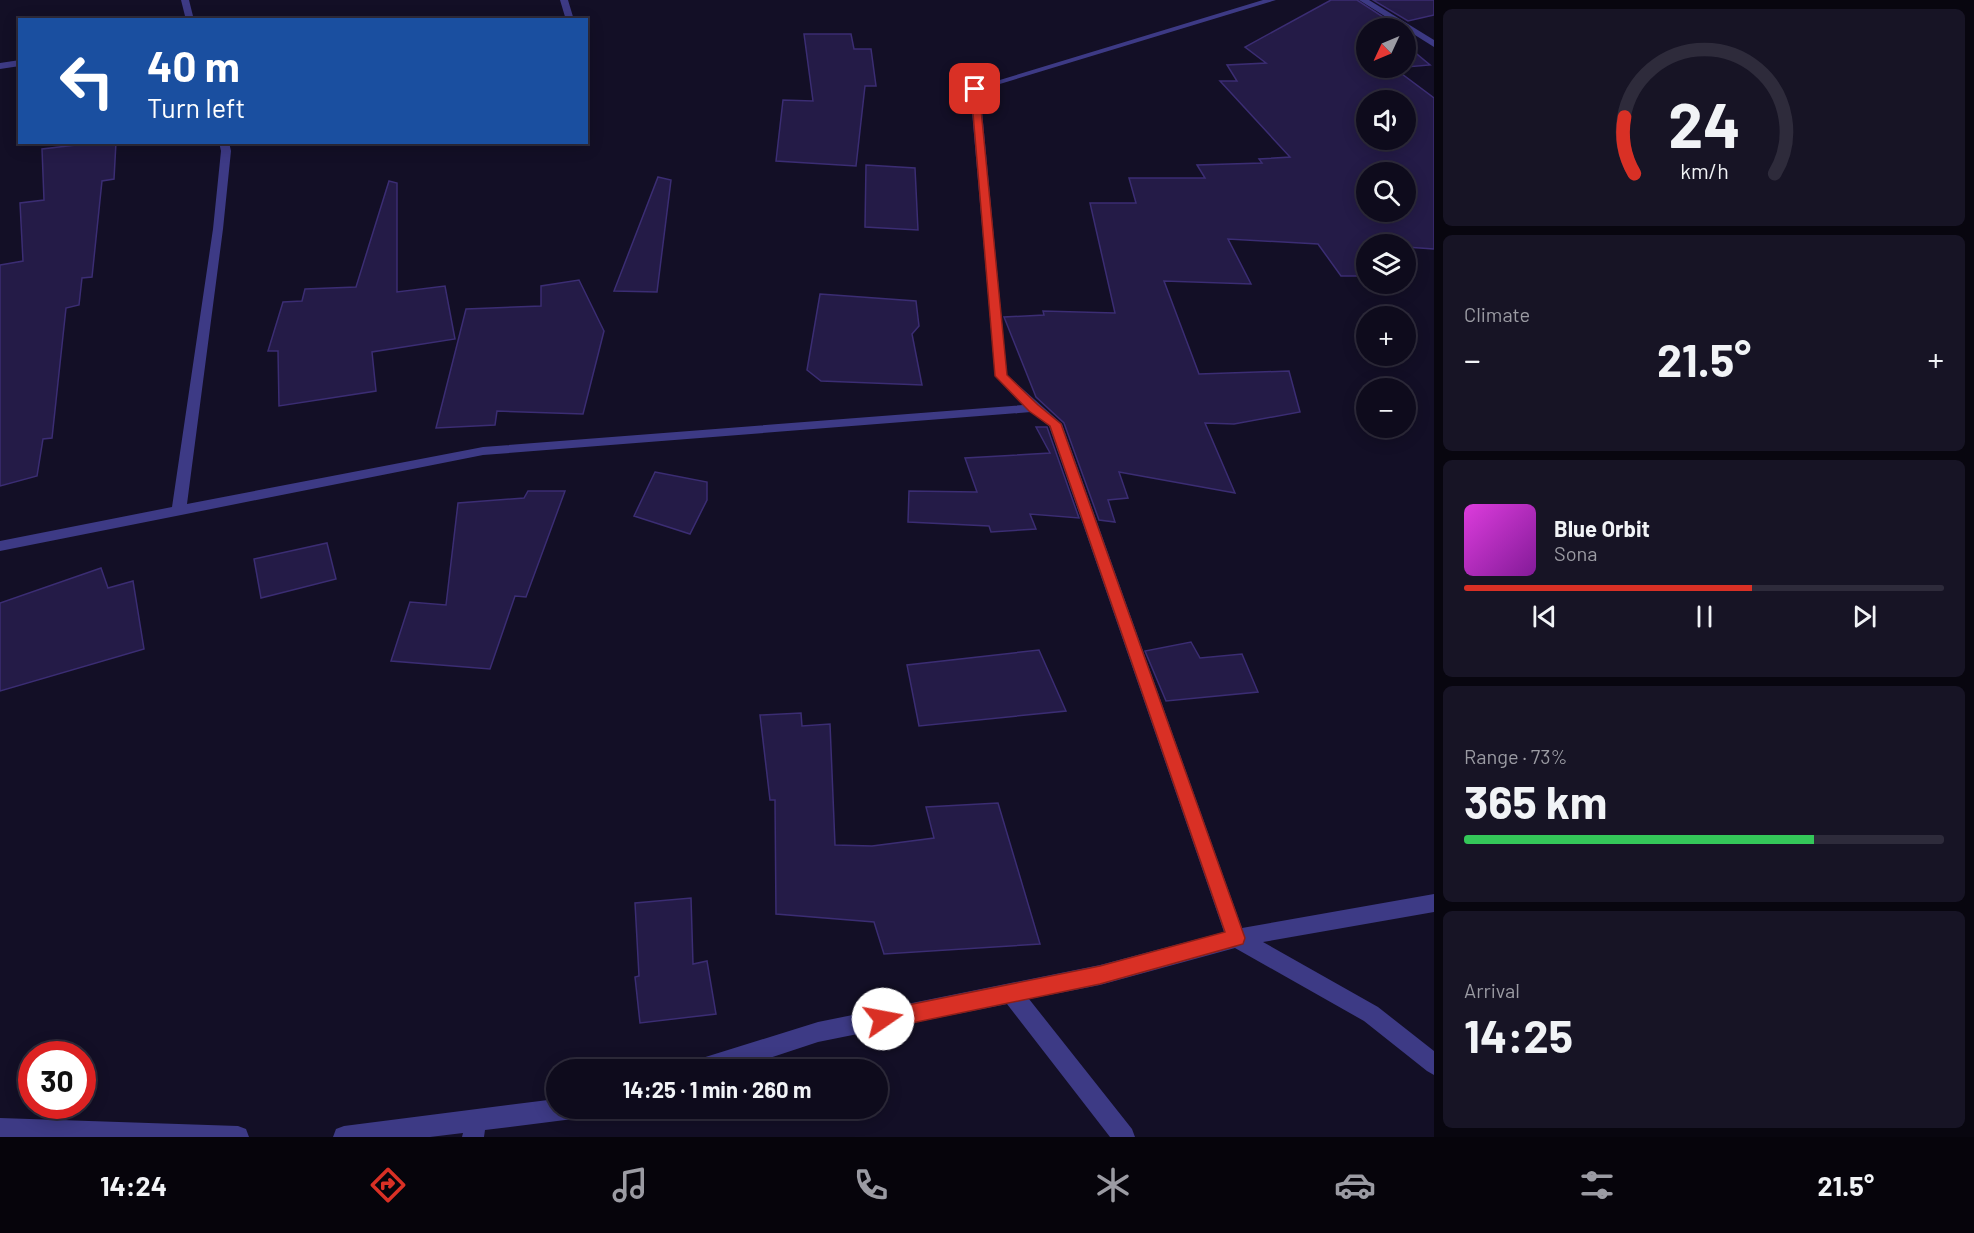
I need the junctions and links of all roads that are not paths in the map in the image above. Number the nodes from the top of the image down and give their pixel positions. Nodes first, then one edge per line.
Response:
1 (185, 0) edge
2 (564, 0) edge
3 (1272, 0) edge
4 (1363, 0) edge
5 (190, 18) edge
6 (569, 18) edge
7 (1434, 44) edge
8 (18, 63) edge
9 (0, 66) edge
10 (224, 144) edge
11 (1034, 408) junction
12 (179, 511) junction
13 (0, 546) edge
14 (1434, 903) edge
15 (1236, 938) junction
16 (1011, 993) junction
17 (733, 1059) edge
18 (1434, 1064) edge
19 (546, 1114) edge
20 (0, 1129) edge
21 (474, 1129) edge
22 (238, 1137) edge
23 (344, 1137) edge
24 (1124, 1137) edge

1 - 5 street
2 - 6 street
3 - 11 street
4 - 7 street
8 - 9 street
10 - 12 street
11 - 12 street
11 - 15 street
12 - 13 street
14 - 15 street
15 - 16 street
15 - 18 street
16 - 17 street
16 - 24 street
19 - 21 street
20 - 22 street
21 - 23 street

